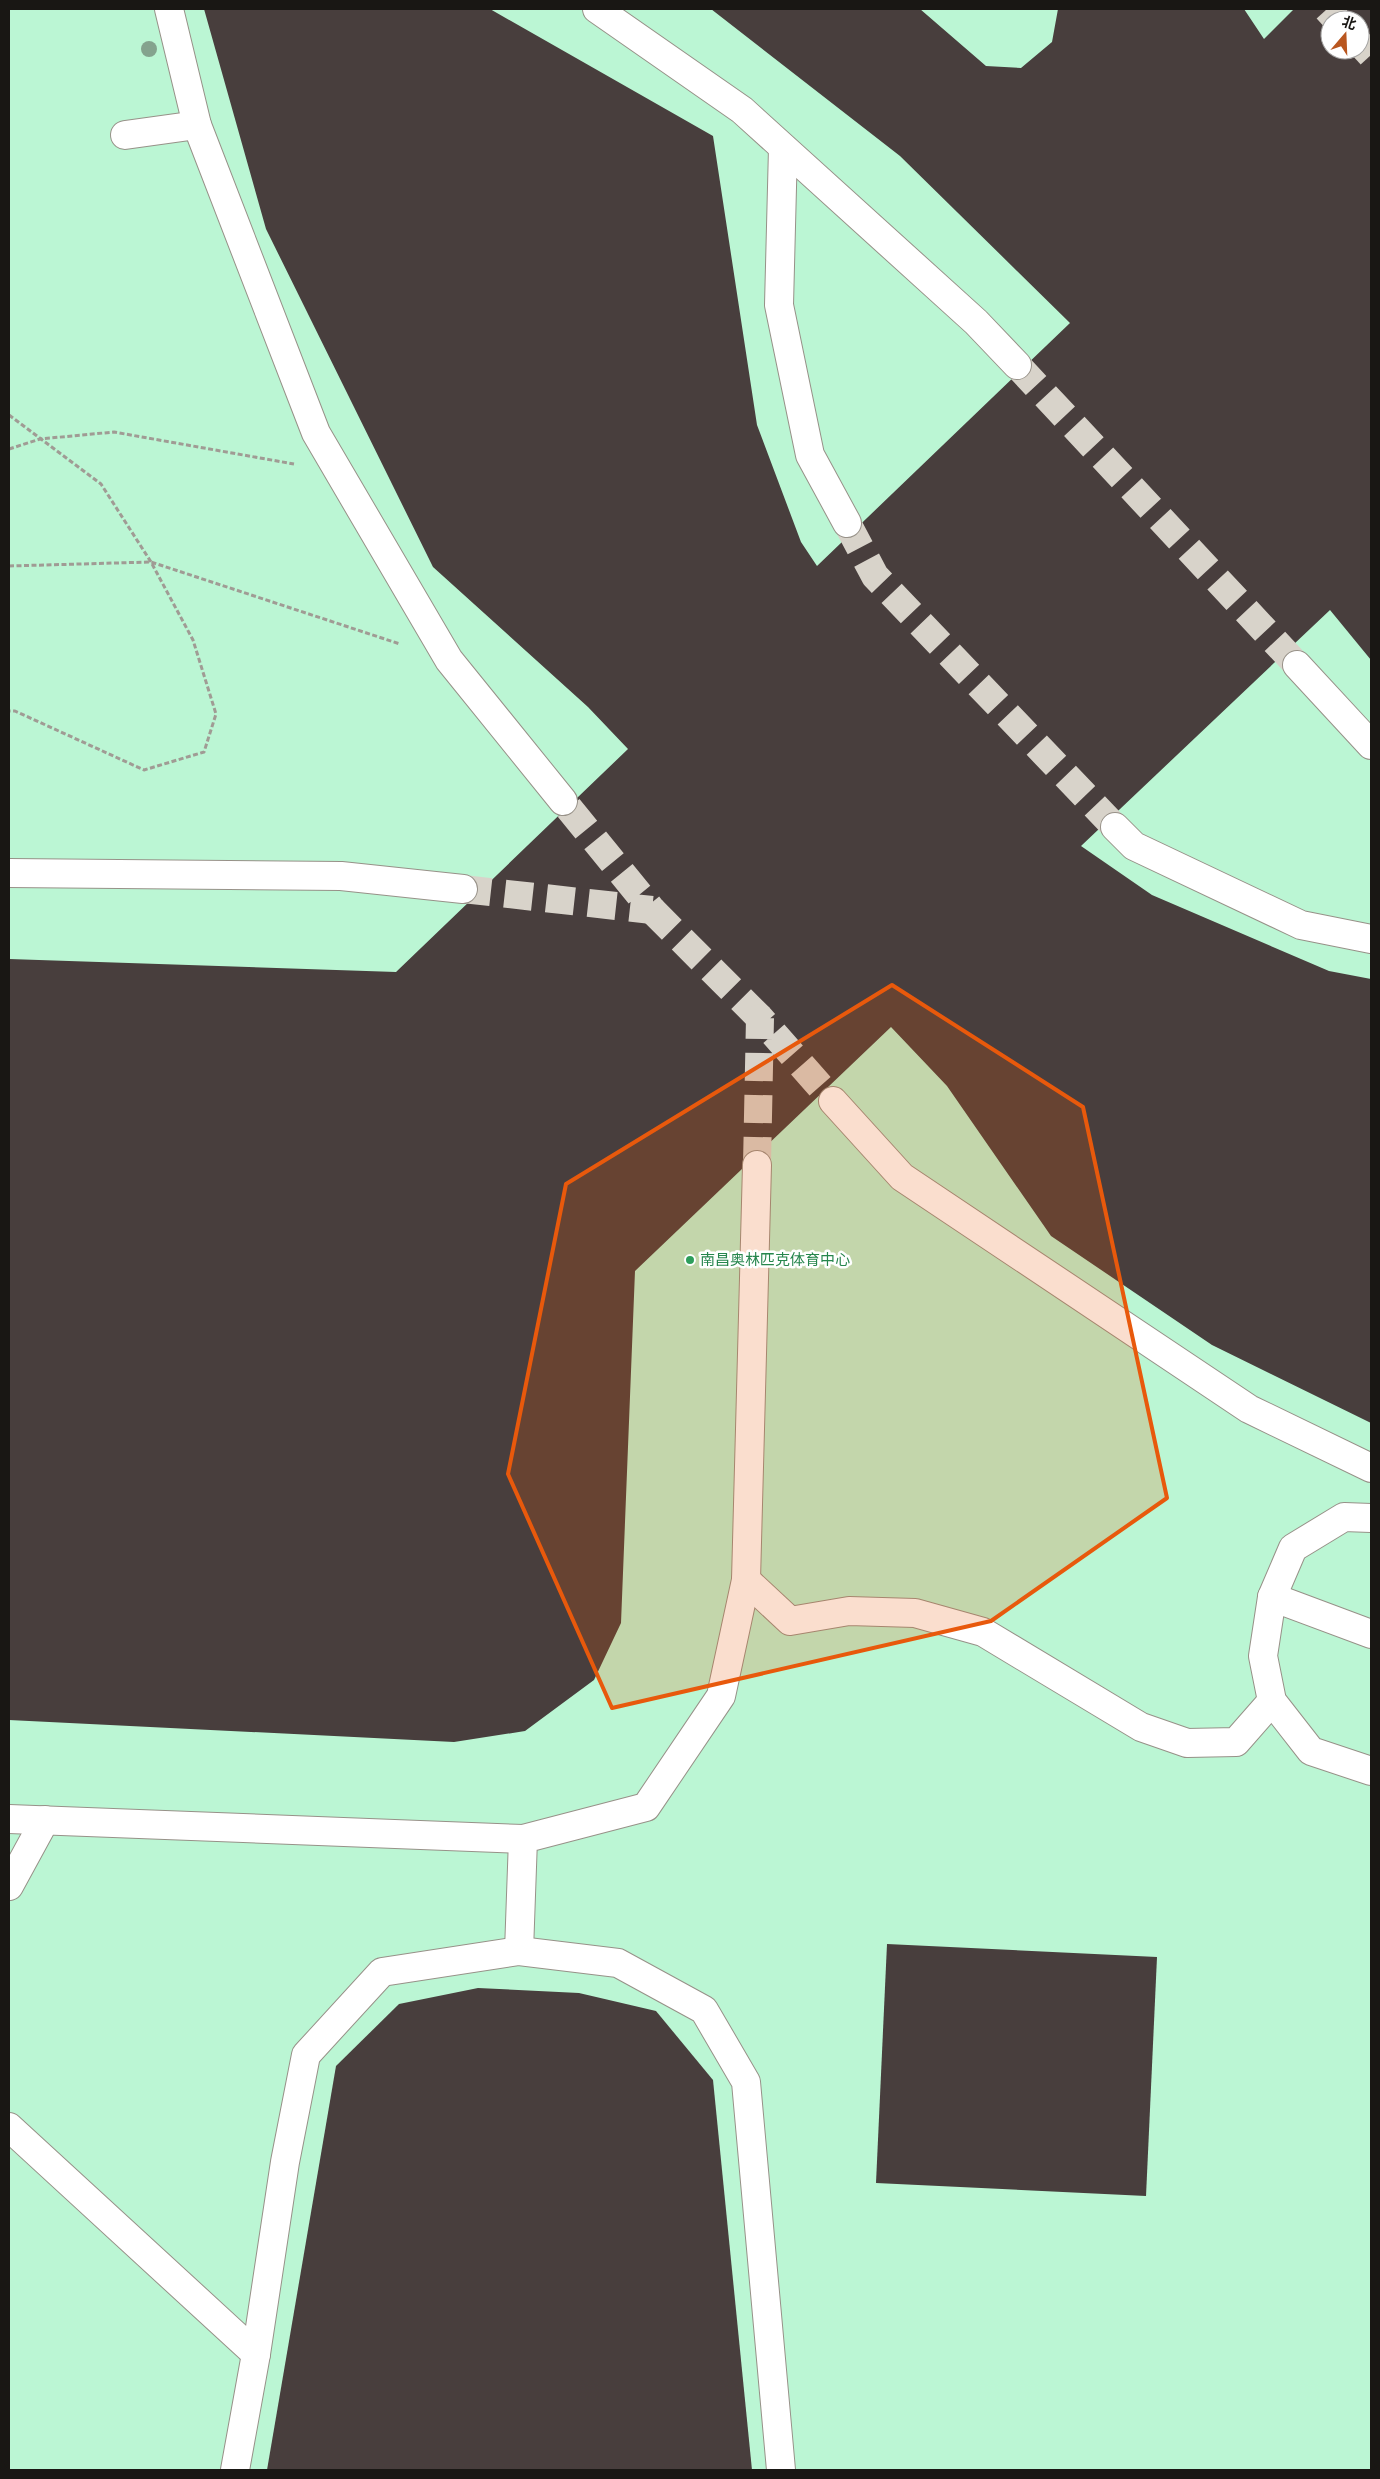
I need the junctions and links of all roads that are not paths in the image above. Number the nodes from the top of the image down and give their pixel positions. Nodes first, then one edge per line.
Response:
1 (169, 9) edge
2 (597, 9) edge
3 (197, 125) junction
4 (125, 135) dead end
5 (783, 148) junction
6 (1017, 365) tunnel mouth
7 (847, 523) tunnel mouth
8 (1297, 665) tunnel mouth
9 (1371, 745) edge
10 (563, 801) tunnel mouth
11 (1115, 826) tunnel mouth
12 (9, 873) edge
13 (463, 889) tunnel mouth
14 (1371, 939) edge
15 (833, 1101) tunnel mouth
16 (757, 1165) tunnel mouth
17 (1371, 1468) edge
18 (1371, 1518) edge
19 (746, 1580) junction
20 (1272, 1597) junction
21 (1371, 1634) edge
22 (1272, 1700) junction
23 (1371, 1771) edge
24 (9, 1819) edge
25 (45, 1820) junction
26 (523, 1839) junction
27 (9, 1886) edge
28 (519, 1951) junction
29 (9, 2127) edge
30 (256, 2354) junction
31 (235, 2470) edge
32 (781, 2470) edge

1 - 3 street
2 - 5 street
3 - 4 street
3 - 10 street
5 - 6 street
5 - 7 street
8 - 9 street
11 - 14 street
12 - 13 street
15 - 17 street
16 - 19 street
18 - 20 street
19 - 22 street
19 - 26 street
20 - 21 street
20 - 22 street
22 - 23 street
24 - 25 street
25 - 26 street
25 - 27 street
26 - 28 street
28 - 30 street
28 - 32 street
29 - 30 street
30 - 31 street

